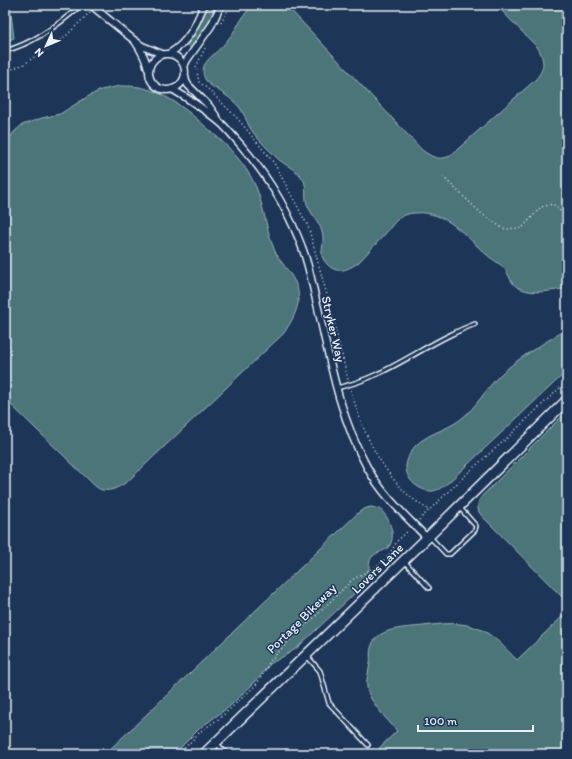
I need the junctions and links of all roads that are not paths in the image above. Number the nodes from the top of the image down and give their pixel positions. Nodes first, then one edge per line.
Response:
1 (81, 5) edge
2 (204, 5) edge
3 (221, 5) edge
4 (92, 6) edge
5 (135, 42) junction
6 (5, 51) edge
7 (162, 54) junction
8 (170, 54) junction
9 (184, 66) junction
10 (148, 71) junction
11 (185, 76) junction
12 (172, 89) junction
13 (221, 123) junction
14 (475, 324) dead end
15 (336, 388) junction
16 (567, 400) edge
17 (459, 507) junction
18 (428, 537) junction
19 (403, 561) junction
20 (429, 588) dead end
21 (306, 655) junction
22 (216, 742) junction
23 (368, 745) dead end
24 (204, 754) edge
25 (227, 754) edge

1 - 6 lane
2 - 8 street
3 - 9 street
4 - 5 street
5 - 7 street
5 - 10 street
7 - 8 street
7 - 10 street
8 - 9 street
9 - 11 street, Stryker Way
10 - 12 street, Stryker Way
11 - 12 street
11 - 13 street, Stryker Way
12 - 13 street, Stryker Way
13 - 15 street, Stryker Way
14 - 15 lane
15 - 18 street, Stryker Way
16 - 17 street, Lovers Lane
17 - 18 street, Lovers Lane
17 - 18 lane
18 - 19 street, Lovers Lane
19 - 20 lane
19 - 21 street, Lovers Lane
21 - 22 street, Lovers Lane
21 - 23 lane
22 - 24 street, Lovers Lane
22 - 25 lane

